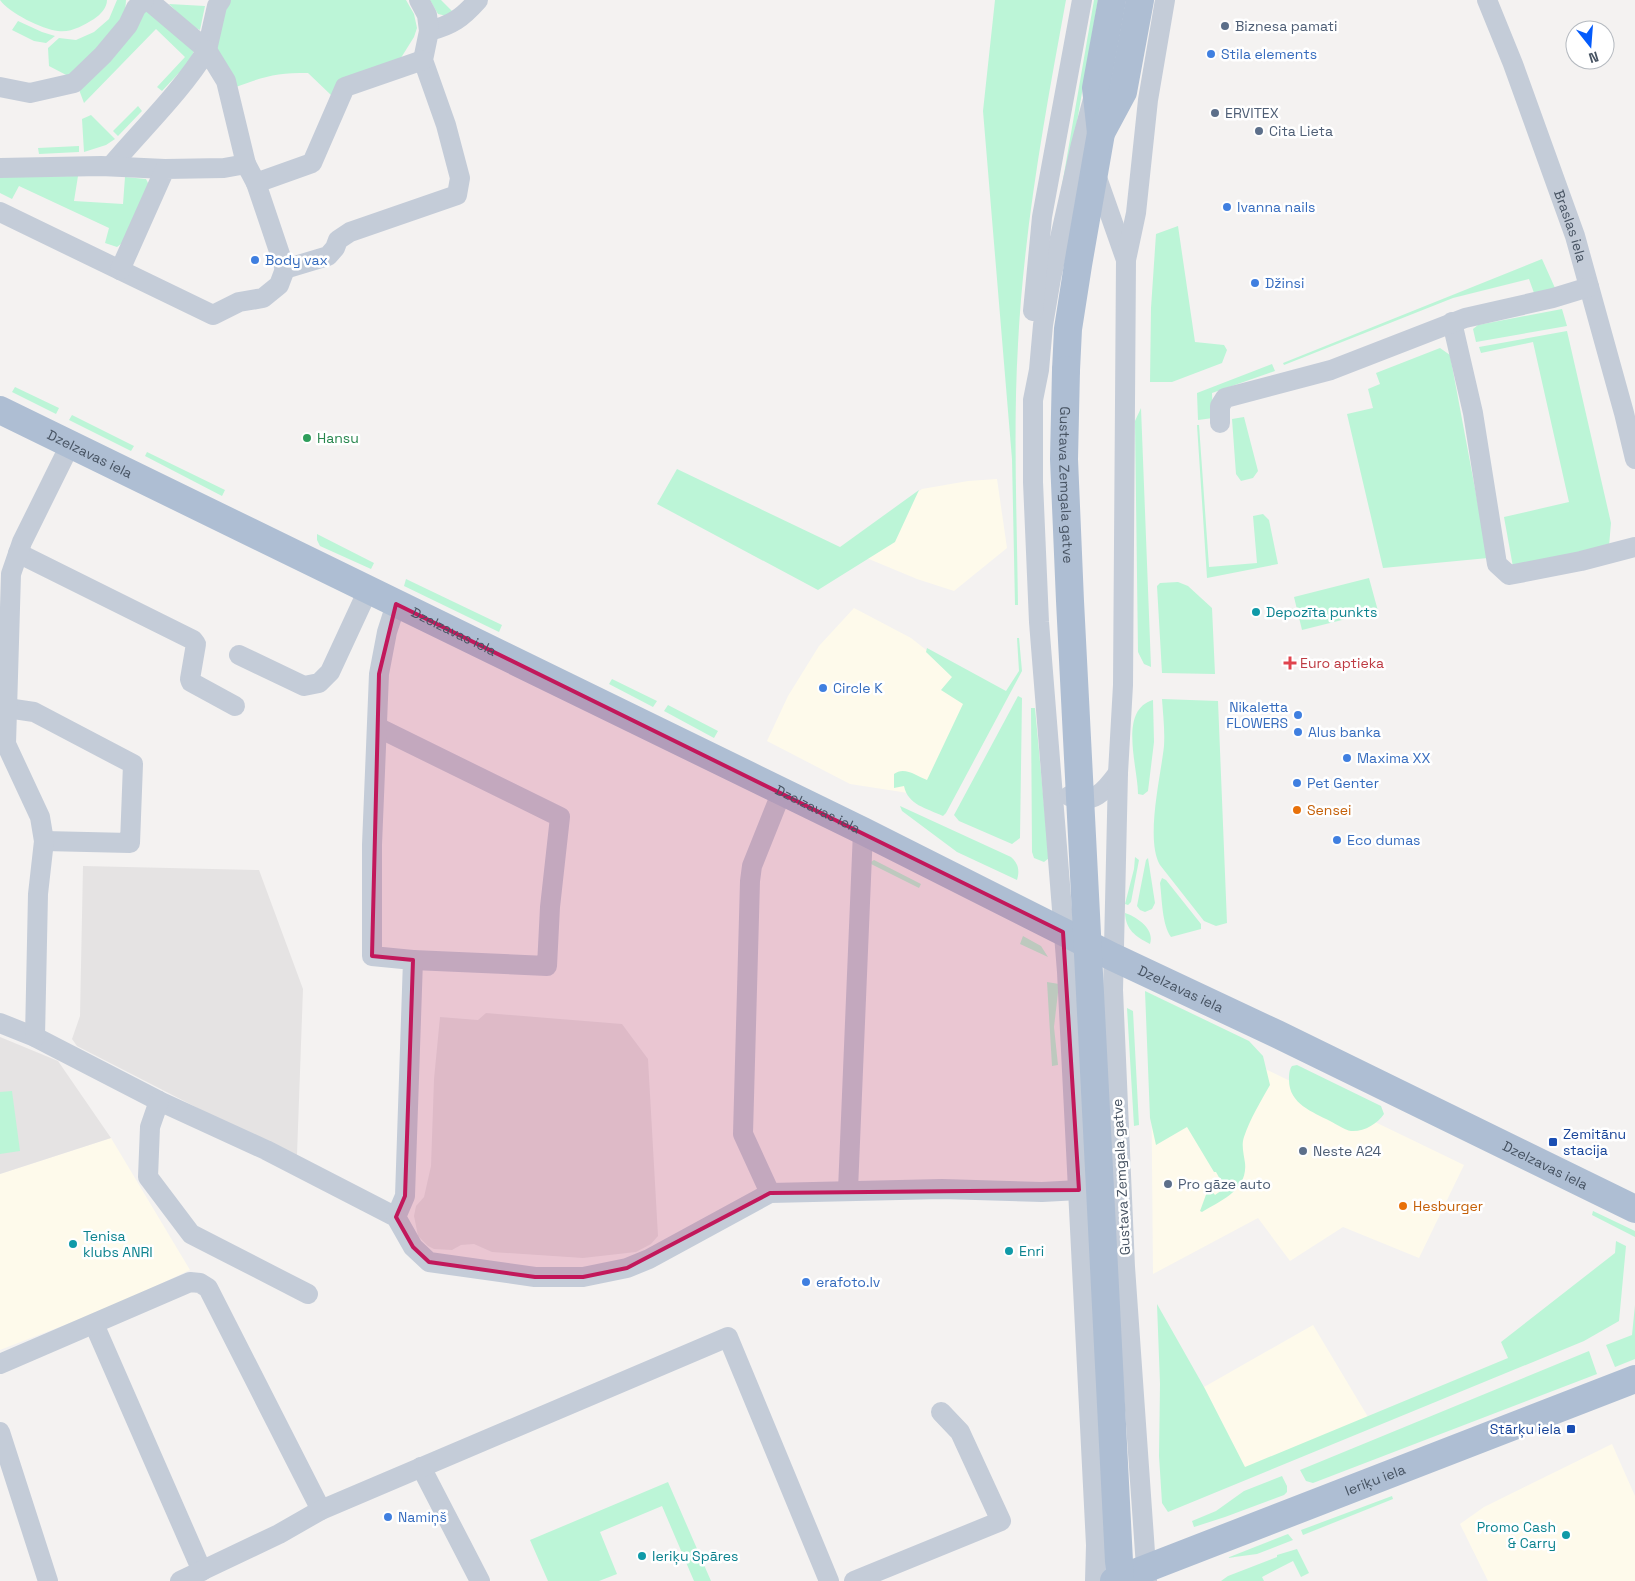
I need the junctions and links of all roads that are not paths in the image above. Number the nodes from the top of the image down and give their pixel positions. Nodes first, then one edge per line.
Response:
1 (144, 0) edge
2 (148, 0) edge
3 (221, 0) edge
4 (419, 0) edge
5 (478, 0) edge
6 (1082, 0) edge
7 (1112, 0) edge
8 (1140, 0) edge
9 (1166, 0) edge
10 (1487, 0) edge
11 (429, 31) junction
12 (207, 50) junction
13 (423, 60) junction
14 (0, 87) edge
15 (1096, 88) junction
16 (1101, 133) junction
17 (246, 164) junction
18 (111, 166) junction
19 (0, 168) edge
20 (165, 169) junction
21 (1094, 172) junction
22 (256, 183) junction
23 (0, 212) edge
24 (1126, 260) junction
25 (285, 269) junction
26 (120, 270) junction
27 (1589, 288) junction
28 (1452, 322) junction
29 (1033, 400) junction
30 (0, 410) edge
31 (1220, 423) dead end
32 (70, 445) junction
33 (1635, 459) edge
34 (1635, 547) edge
35 (18, 553) junction
36 (368, 590) junction
37 (396, 604) junction
38 (240, 655) dead end
39 (236, 706) dead end
40 (7, 708) junction
41 (377, 727) junction
42 (1118, 773) junction
43 (1052, 786) junction
44 (782, 791) junction
45 (863, 831) junction
46 (44, 841) junction
47 (1064, 932) junction
48 (1113, 957) junction
49 (413, 960) junction
50 (0, 1023) edge
51 (35, 1037) junction
52 (159, 1101) junction
53 (848, 1190) junction
54 (1079, 1190) junction
55 (770, 1192) junction
56 (1635, 1209) edge
57 (396, 1216) junction
58 (308, 1294) dead end
59 (94, 1324) junction
60 (0, 1364) edge
61 (1635, 1379) edge
62 (941, 1412) dead end
63 (0, 1432) edge
64 (421, 1467) junction
65 (321, 1510) junction
66 (202, 1570) junction
67 (1146, 1574) edge
68 (48, 1581) edge
69 (180, 1581) edge
70 (480, 1581) edge
71 (829, 1581) edge
72 (854, 1581) edge
73 (1095, 1581) edge
74 (1114, 1581) edge
75 (1120, 1581) edge

1 - 14 street
2 - 12 street
3 - 12 street
4 - 11 street
5 - 11 street
6 - 29 street, Gustava Zemgala gatve
7 - 15 main road, Gustava Zemgala gatve
8 - 16 main road, Gustava Zemgala gatve
9 - 24 street, Gustava Zemgala gatve
10 - 27 street, Braslas iela
11 - 13 street
12 - 17 street
12 - 18 street
13 - 22 street
13 - 25 street
15 - 16 main road, Gustava Zemgala gatve
15 - 29 street, Gustava Zemgala gatve
16 - 21 main road, Gustava Zemgala gatve
17 - 20 street
17 - 22 street
18 - 19 street
18 - 20 street
20 - 26 street
21 - 24 street, Gustava Zemgala gatve
21 - 75 main road, Gustava Zemgala gatve, bridge
22 - 25 street
23 - 26 street
24 - 42 street, Gustava Zemgala gatve
25 - 26 street
27 - 28 street
27 - 33 street, Braslas iela
28 - 31 street
28 - 34 street
29 - 43 street, Gustava Zemgala gatve
30 - 32 main road, Dzelzavas iela
32 - 35 street
32 - 36 main road, Dzelzavas iela
35 - 39 street
35 - 40 street
36 - 37 main road, Dzelzavas iela
36 - 38 street
37 - 41 street
37 - 44 main road, Dzelzavas iela
40 - 46 street
40 - 46 street
41 - 49 street
41 - 49 street
42 - 43 street
42 - 48 street, Gustava Zemgala gatve
43 - 47 street, Gustava Zemgala gatve
44 - 45 main road, Dzelzavas iela
44 - 55 street
45 - 47 main road, Dzelzavas iela
45 - 53 street
46 - 51 street
47 - 48 main road, Dzelzavas iela
47 - 54 street, Gustava Zemgala gatve
48 - 56 main road, Dzelzavas iela
48 - 67 street, Gustava Zemgala gatve
49 - 57 street
50 - 51 street
51 - 52 street
52 - 57 street
52 - 58 street
53 - 54 street
53 - 55 street
54 - 73 street, Gustava Zemgala gatve
55 - 57 street
59 - 60 street
59 - 65 street
59 - 66 street
61 - 67 main road, Ieriķu iela
62 - 72 street
63 - 68 street
64 - 65 street
64 - 70 street
64 - 71 street
65 - 66 street
66 - 69 street
67 - 74 main road, Ieriķu iela

